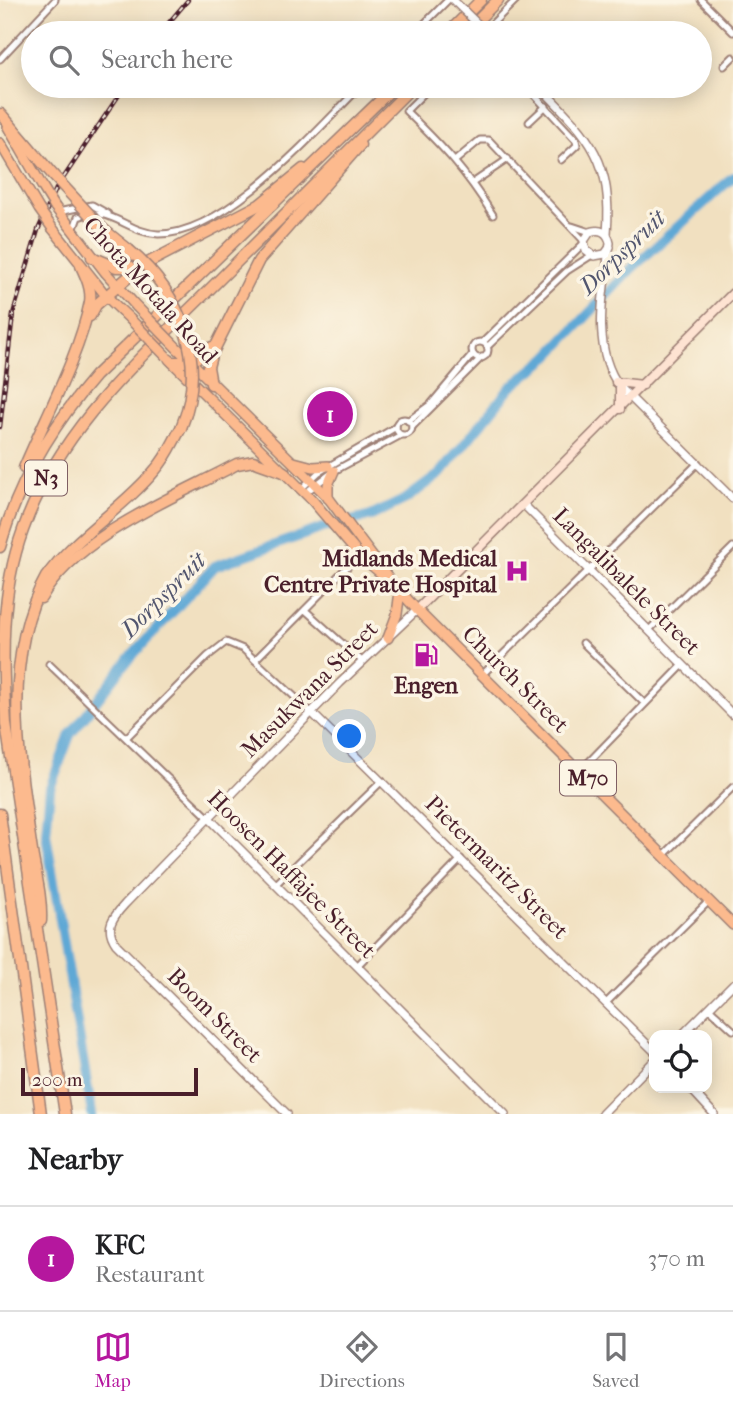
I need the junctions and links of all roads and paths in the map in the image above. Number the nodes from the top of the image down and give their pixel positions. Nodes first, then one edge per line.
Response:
1 (55, 0) edge
2 (451, 0) edge
3 (481, 0) edge
4 (498, 0) edge
5 (516, 0) edge
6 (701, 0) edge
7 (35, 21) edge
8 (428, 21) edge
9 (460, 21) edge
10 (473, 21) edge
11 (477, 21) edge
12 (496, 21) edge
13 (733, 32) edge
14 (21, 36) edge
15 (733, 57) edge
16 (0, 59) edge
17 (724, 66) dead end
18 (349, 98) edge
19 (384, 98) edge
20 (401, 98) edge
21 (419, 98) edge
22 (538, 98) edge
23 (550, 98) edge
24 (546, 106) junction
25 (1, 113) edge
26 (529, 122) dead end
27 (371, 128) junction
28 (339, 142) junction
29 (0, 143) edge
30 (508, 159) junction
31 (456, 160) junction
32 (561, 160) dead end
33 (474, 182) junction
34 (57, 210) junction
35 (608, 212) junction
36 (493, 215) dead end
37 (110, 216) junction
38 (572, 226) junction
39 (593, 231) junction
40 (73, 233) junction
41 (607, 234) junction
42 (584, 242) junction
43 (610, 247) junction
44 (593, 256) junction
45 (92, 257) junction
46 (81, 266) junction
47 (140, 267) junction
48 (607, 278) junction
49 (118, 288) junction
50 (733, 293) edge
51 (107, 297) junction
52 (222, 332) junction
53 (75, 345) junction
54 (485, 345) junction
55 (473, 354) junction
56 (482, 357) junction
57 (169, 359) junction
58 (191, 362) junction
59 (192, 384) joint
60 (211, 384) junction
61 (618, 385) junction
62 (643, 385) junction
63 (631, 398) junction
64 (620, 409) junction
65 (408, 421) junction
66 (396, 427) junction
67 (412, 427) junction
68 (401, 435) junction
69 (292, 461) junction
70 (698, 463) junction
71 (331, 468) junction
72 (284, 472) junction
73 (312, 482) junction
74 (303, 491) junction
75 (328, 498) junction
76 (733, 499) edge
77 (523, 504) junction
78 (0, 536) edge
79 (0, 547) edge
80 (733, 547) edge
81 (359, 555) junction
82 (588, 569) junction
83 (390, 580) junction
84 (400, 591) junction
85 (304, 610) junction
86 (417, 610) junction
87 (649, 630) junction
88 (388, 638) junction
89 (583, 643) dead end
90 (254, 660) junction
91 (362, 661) junction
92 (50, 664) dead end
93 (683, 664) junction
94 (483, 674) junction
95 (13, 695) junction
96 (644, 703) junction
97 (311, 712) junction
98 (733, 715) edge
99 (128, 736) junction
100 (580, 771) junction
101 (382, 781) junction
102 (733, 788) edge
103 (0, 814) edge
104 (208, 817) junction
105 (664, 855) junction
106 (461, 859) junction
107 (276, 884) junction
108 (709, 901) junction
109 (733, 925) edge
110 (116, 944) joint
111 (40, 947) junction
112 (357, 966) junction
113 (733, 984) edge
114 (606, 1003) junction
115 (709, 1008) junction
116 (687, 1030) edge
117 (733, 1030) edge
118 (649, 1046) edge
119 (649, 1066) edge
120 (695, 1093) edge
121 (41, 1114) edge
122 (65, 1114) edge
123 (287, 1114) edge
124 (505, 1114) edge
125 (602, 1114) edge
126 (715, 1114) edge

1 - 7 street
2 - 8 street
2 - 10 street, bridge
3 - 9 highway
4 - 11 highway
5 - 12 street
6 - 13 street
14 - 16 street
15 - 17 street
18 - 37 street
19 - 28 highway, N3
20 - 27 highway, N3
21 - 31 street
22 - 24 street
23 - 35 street
24 - 26 street
24 - 32 street
25 - 34 main road, Chota Motala Road, bridge
25 - 95 highway, bridge
27 - 52 highway
27 - 111 highway, N3
28 - 47 highway
28 - 79 highway, N3
29 - 46 main road, Chota Motala Road, bridge
30 - 31 street
30 - 33 street
30 - 38 street
31 - 33 street
33 - 36 street
34 - 37 street
34 - 40 main road, Chota Motala Road
35 - 39 street
35 - 41 street
37 - 40 street
38 - 39 street
38 - 42 street
39 - 41 street
39 - 42 street
40 - 45 main road, Chota Motala Road
41 - 43 street
42 - 44 street
42 - 54 street
43 - 44 street
43 - 48 street
44 - 48 street
44 - 54 street
45 - 47 highway
45 - 49 main road, Chota Motala Road
46 - 51 main road, Chota Motala Road
46 - 53 highway
47 - 49 highway
48 - 61 street
49 - 51 highway
49 - 58 main road, Chota Motala Road / M70, bridge
50 - 62 main road, Masukwana Street
51 - 53 highway
51 - 57 main road, Chota Motala Road, bridge
52 - 58 highway
52 - 60 highway
53 - 78 highway
54 - 55 street
54 - 56 street
55 - 56 street
55 - 65 street
56 - 67 street
57 - 58 highway
57 - 59 main road, Chota Motala Road / M70
58 - 60 main road, Chota Motala Road / M70
59 - 72 main road, Church Street / M70
60 - 69 main road, Church Street / M70
61 - 62 main road
61 - 63 street
61 - 64 main road
62 - 63 main road, Masukwana Street
63 - 64 main road, Masukwana Street
63 - 70 street
64 - 77 main road, Masukwana Street
65 - 66 street
65 - 67 street
66 - 68 street
66 - 71 street
67 - 68 street
68 - 71 street
69 - 71 main road
69 - 73 main road, Church Street / M70
70 - 76 street
70 - 82 street
71 - 73 street
71 - 75 main road
72 - 74 main road, Church Street / M70
72 - 95 highway
73 - 74 street
73 - 75 main road, Church Street / M70
74 - 81 main road, Church Street / M70
75 - 83 main road, Church Street / M70
77 - 82 street, Langalibalele Street
77 - 86 main road, Masukwana Street
80 - 87 street
81 - 83 main road, Church Street / M70
81 - 85 street
82 - 87 street, Langalibalele Street
82 - 94 street
83 - 84 main road, Church Street / M70
84 - 86 main road, Church Street / M70
84 - 88 main road
85 - 90 street
85 - 91 street
86 - 88 street, Masukwana Street
86 - 94 main road, Church Street / M70
87 - 93 street, Langalibalele Street
88 - 91 street, Masukwana Street
89 - 96 street
90 - 97 street
90 - 99 street
91 - 97 street, Masukwana Street
92 - 99 street, Hoosen Haffajee Street
93 - 96 street
93 - 98 street, Langalibalele Street
94 - 100 main road, Church Street / M70
95 - 111 highway
96 - 100 street
97 - 101 street, Pietermaritz Street
97 - 104 street, Masukwana Street
99 - 104 street, Hoosen Haffajee Street
100 - 105 main road, Church Street / M70
101 - 106 street, Pietermaritz Street
101 - 107 street
102 - 105 street
103 - 121 highway
104 - 107 street, Hoosen Haffajee Street
104 - 110 street, Masukwana Street
105 - 108 main road, Church Street / M70
106 - 112 street
106 - 114 street, Pietermaritz Street
107 - 112 street, Hoosen Haffajee Street
108 - 109 main road, Church Street / M70
108 - 114 street
110 - 123 street, Boom Street
111 - 122 highway, N3
112 - 124 street, Hoosen Haffajee Street
113 - 115 street
114 - 118 street, Pietermaritz Street
115 - 116 street
115 - 117 street
119 - 125 street
120 - 126 street

